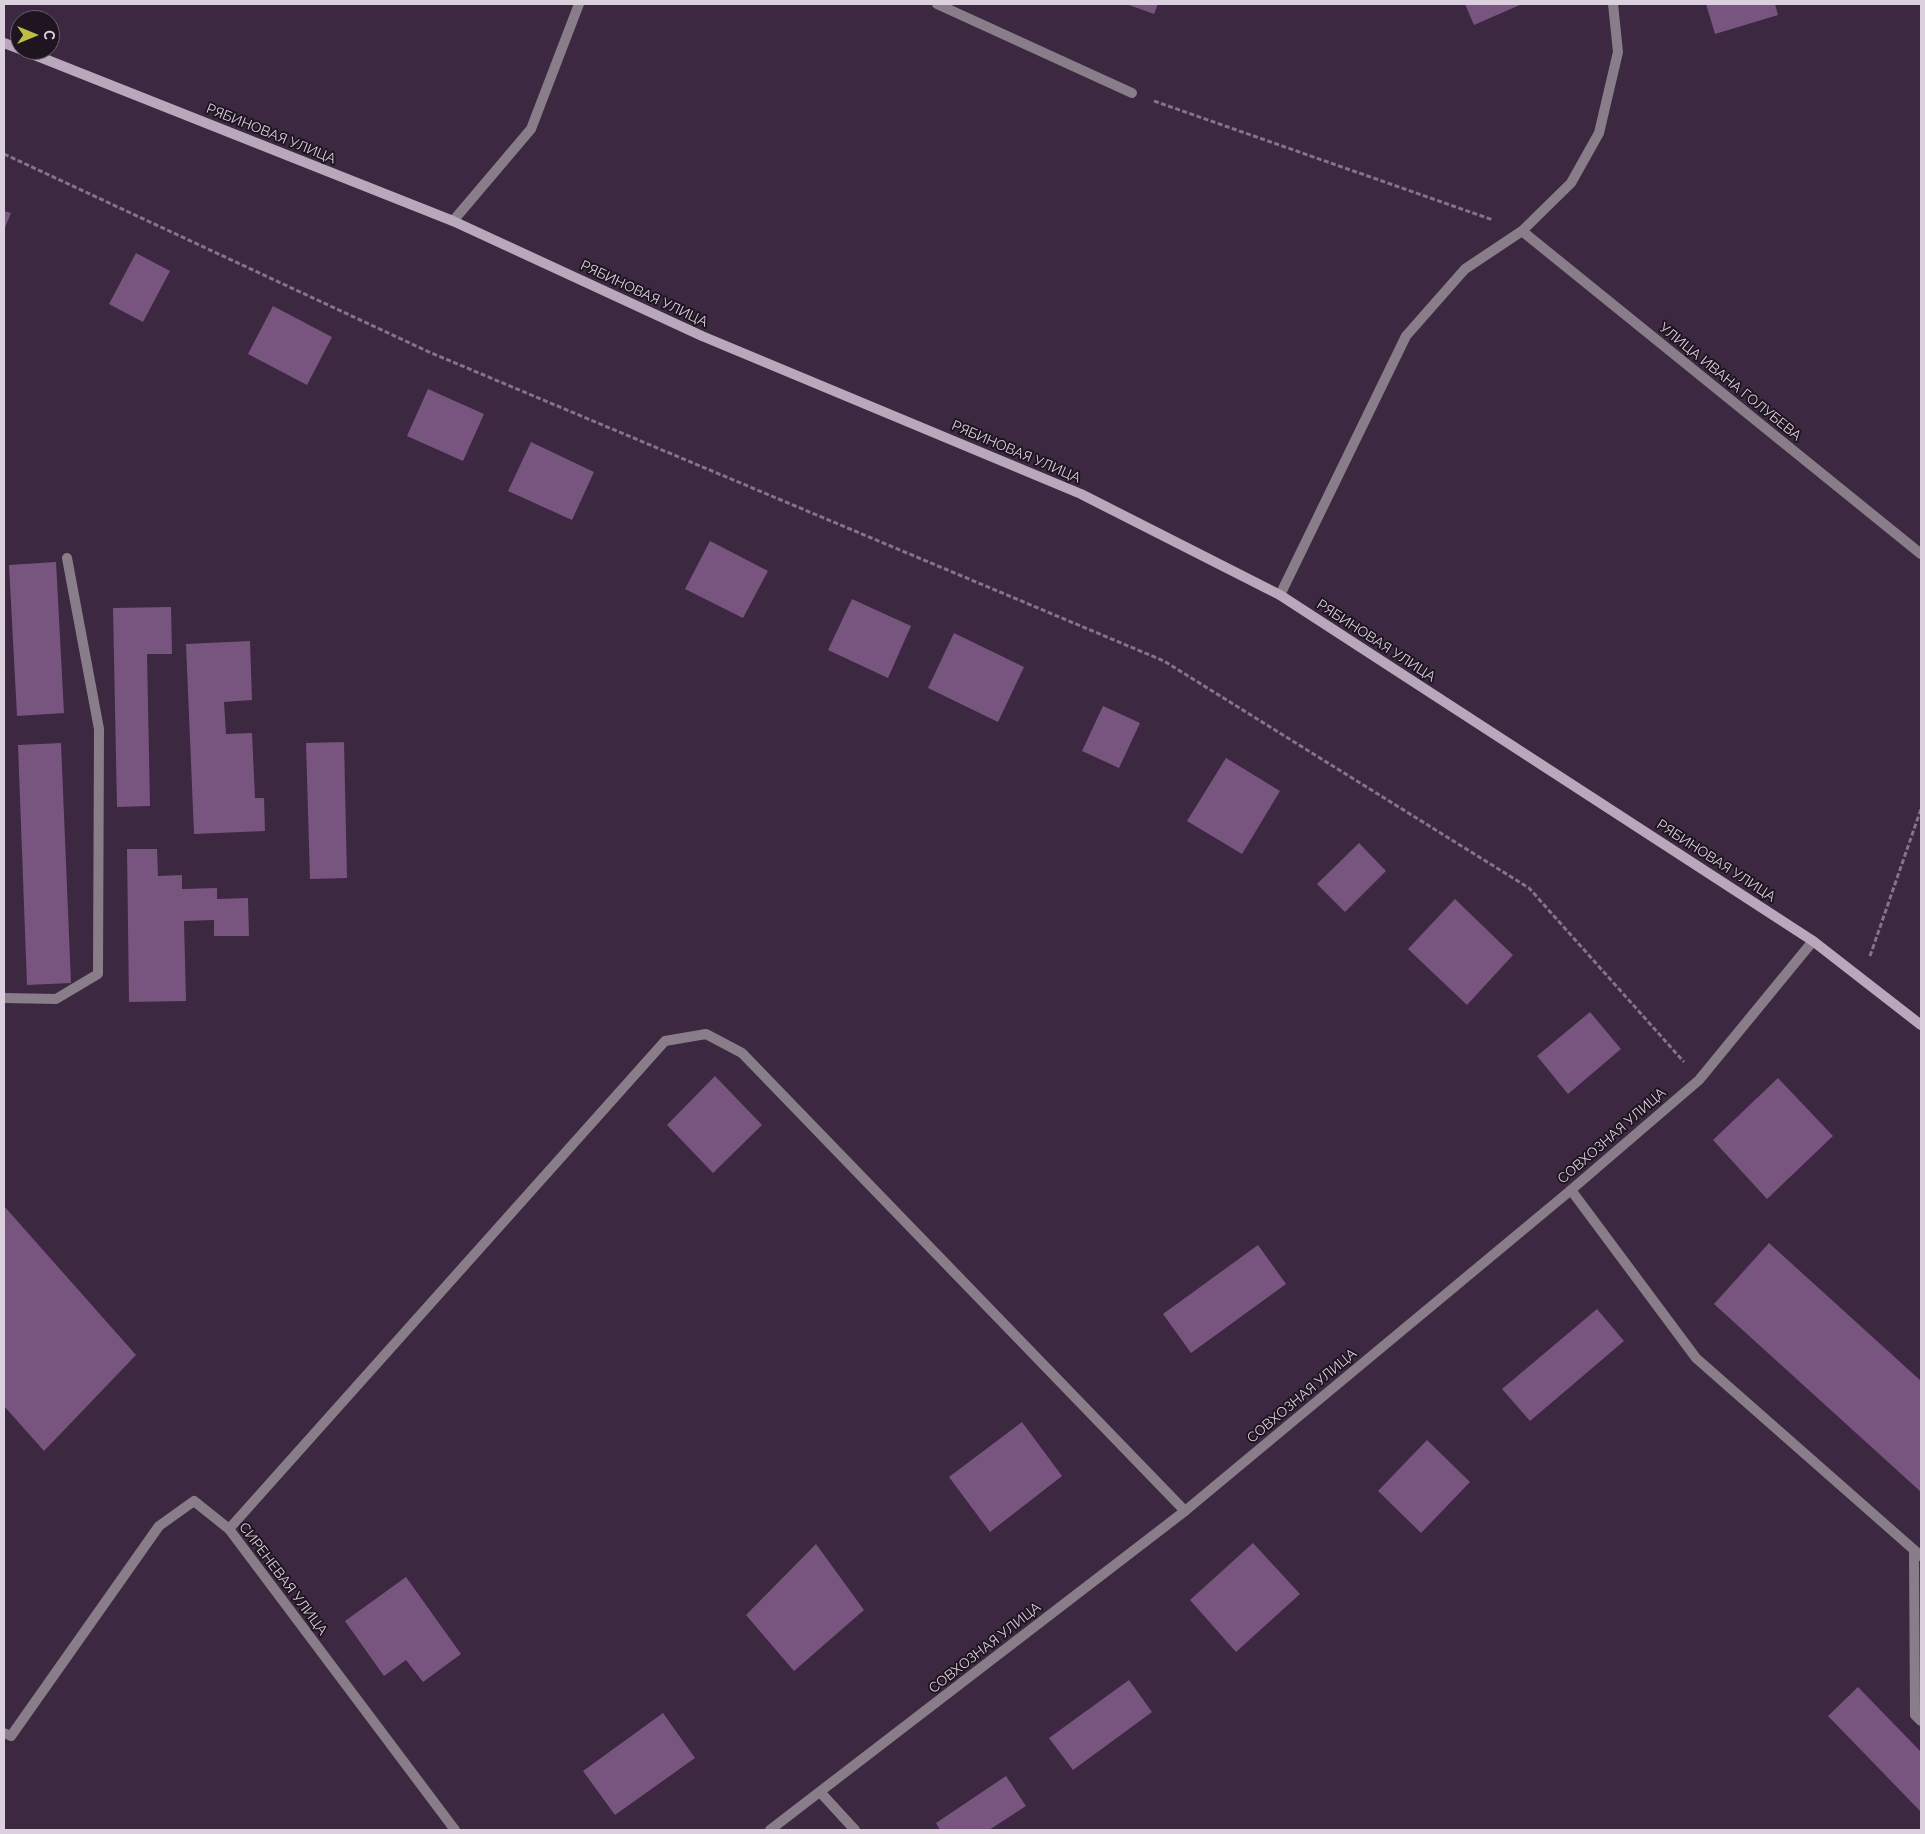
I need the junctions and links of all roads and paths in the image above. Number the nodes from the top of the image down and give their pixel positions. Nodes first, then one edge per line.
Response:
1 (579, 4) edge
2 (937, 4) edge
3 (1613, 4) edge
4 (46, 60) edge
5 (1132, 93) joint
6 (4, 154) edge
7 (453, 221) junction
8 (1522, 231) junction
9 (1921, 554) edge
10 (67, 558) dead end
11 (1280, 596) junction
12 (1921, 809) edge
13 (1813, 942) junction
14 (1862, 978) junction
15 (4, 998) edge
16 (1921, 1025) edge
17 (1699, 1080) junction
18 (1571, 1190) junction
19 (1185, 1511) junction
20 (229, 1529) junction
21 (1918, 1553) edge
22 (1921, 1721) edge
23 (4, 1733) edge
24 (821, 1793) junction
25 (455, 1830) edge
26 (770, 1830) edge
27 (855, 1830) edge

1 - 7 street
2 - 5 street
3 - 8 street
4 - 7 main road, РЯБИНОВАЯ УЛИЦА
5 - 8 path
6 - 17 path
7 - 11 main road, РЯБИНОВАЯ УЛИЦА
8 - 9 street, УЛИЦА ИВАНА ГОЛУБЕВА
8 - 11 street
10 - 15 street
11 - 13 main road, РЯБИНОВАЯ УЛИЦА
12 - 14 path
13 - 14 main road, РЯБИНОВАЯ УЛИЦА
13 - 17 street, СОВХОЗНАЯ УЛИЦА
14 - 16 main road, РЯБИНОВАЯ УЛИЦА
17 - 18 street, СОВХОЗНАЯ УЛИЦА
18 - 19 street, СОВХОЗНАЯ УЛИЦА
18 - 21 street
19 - 20 street
19 - 24 street, СОВХОЗНАЯ УЛИЦА
20 - 23 street, СИРЕНЕВАЯ УЛИЦА
20 - 25 street, СИРЕНЕВАЯ УЛИЦА
21 - 22 street
24 - 26 street, СОВХОЗНАЯ УЛИЦА
24 - 27 street

